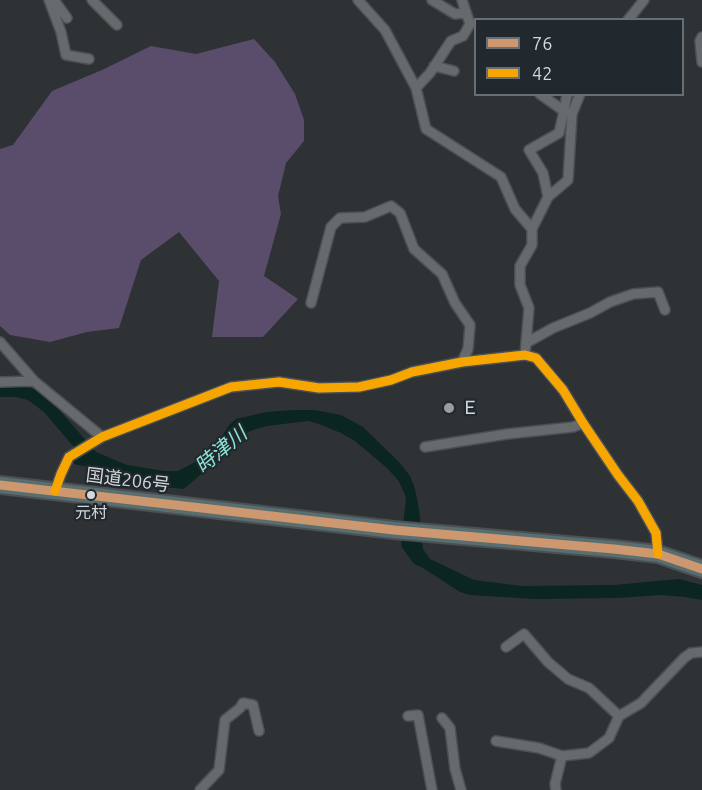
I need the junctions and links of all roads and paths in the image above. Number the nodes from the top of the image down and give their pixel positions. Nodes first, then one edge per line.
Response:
1 (51, 0) edge
2 (92, 0) edge
3 (358, 0) edge
4 (432, 0) edge
5 (462, 0) edge
6 (644, 0) edge
7 (466, 13) junction
8 (68, 18) dead end
9 (630, 18) edge
10 (117, 25) dead end
11 (702, 37) edge
12 (89, 59) dead end
13 (702, 62) edge
14 (434, 66) junction
15 (454, 71) dead end
16 (416, 88) junction
17 (543, 96) edge
18 (567, 96) edge
19 (579, 96) edge
20 (564, 111) junction
21 (548, 197) junction
22 (532, 229) junction
23 (311, 303) dead end
24 (665, 310) dead end
25 (0, 342) edge
26 (526, 343) junction
27 (525, 355) junction
28 (462, 362) junction
29 (34, 381) junction
30 (0, 382) edge
31 (583, 423) junction
32 (102, 437) junction
33 (425, 447) dead end
34 (0, 484) edge
35 (56, 491) junction
36 (658, 554) junction
37 (702, 569) edge
38 (506, 647) dead end
39 (702, 652) edge
40 (408, 716) dead end
41 (619, 716) junction
42 (442, 718) dead end
43 (259, 731) dead end
44 (496, 741) dead end
45 (562, 756) junction
46 (200, 790) edge
47 (432, 790) edge
48 (461, 790) edge
49 (556, 790) edge

1 - 8 street
1 - 12 street
2 - 10 street
3 - 16 street
4 - 7 street
5 - 7 street
6 - 9 street
7 - 14 street
11 - 13 street
14 - 15 street
14 - 16 street
16 - 22 street
17 - 20 street
18 - 20 street
19 - 21 street
20 - 21 street
21 - 22 street
22 - 26 street
23 - 28 street
24 - 26 street
25 - 29 street
26 - 27 street
27 - 28 street
27 - 31 street
28 - 32 street
29 - 30 street
29 - 32 street
31 - 33 street
31 - 36 street
32 - 35 street
34 - 35 highway, 国道206号
35 - 36 highway, 国道206号
36 - 37 highway
38 - 41 street
39 - 41 street
40 - 47 street
41 - 45 street
42 - 48 street
43 - 46 street
44 - 45 street
45 - 49 street

